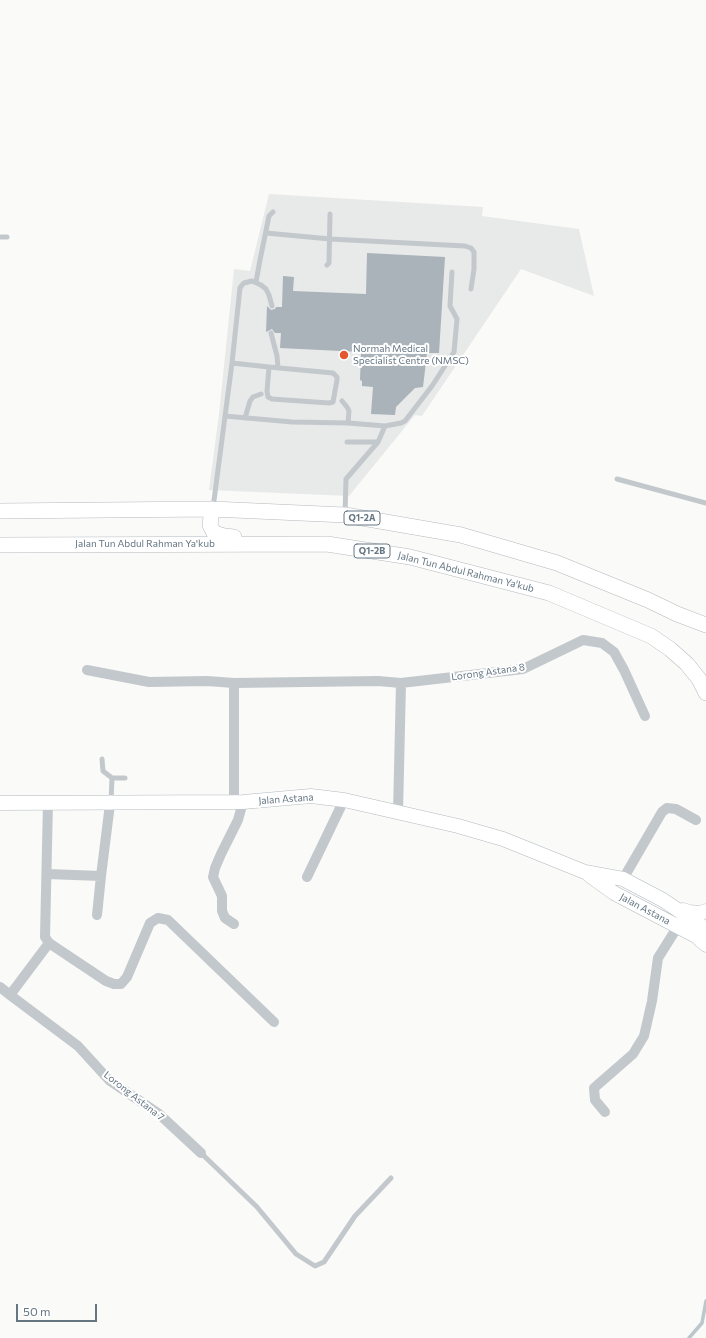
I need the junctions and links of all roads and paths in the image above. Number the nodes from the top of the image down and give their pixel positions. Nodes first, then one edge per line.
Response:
1 (273, 212) dead end
2 (330, 214) dead end
3 (266, 233) junction
4 (0, 237) edge
5 (7, 237) dead end
6 (330, 239) junction
7 (327, 266) dead end
8 (452, 272) dead end
9 (256, 282) junction
10 (471, 289) dead end
11 (272, 306) dead end
12 (271, 333) dead end
13 (232, 363) junction
14 (269, 367) junction
15 (278, 368) junction
16 (261, 394) dead end
17 (342, 401) dead end
18 (225, 416) junction
19 (245, 418) junction
20 (348, 424) junction
21 (385, 426) junction
22 (347, 442) dead end
23 (378, 442) junction
24 (617, 479) dead end
25 (706, 503) edge
26 (212, 509) junction
27 (0, 512) edge
28 (345, 516) junction
29 (326, 544) junction
30 (0, 545) edge
31 (706, 625) edge
32 (87, 670) dead end
33 (234, 683) junction
34 (401, 683) junction
35 (706, 693) edge
36 (645, 716) dead end
37 (102, 759) dead end
38 (112, 778) junction
39 (125, 778) dead end
40 (344, 800) junction
41 (48, 802) junction
42 (238, 802) junction
43 (0, 803) edge
44 (110, 804) junction
45 (398, 813) junction
46 (696, 820) dead end
47 (585, 872) junction
48 (47, 874) junction
49 (101, 876) junction
50 (307, 877) dead end
51 (623, 879) junction
52 (662, 900) junction
53 (706, 912) edge
54 (97, 915) dead end
55 (234, 924) dead end
56 (678, 926) junction
57 (704, 932) edge
58 (49, 943) junction
59 (0, 987) edge
60 (10, 995) junction
61 (274, 1022) dead end
62 (605, 1112) dead end
63 (201, 1153) joint
64 (391, 1178) dead end

1 - 3 lane
2 - 6 lane
3 - 6 lane
3 - 9 lane
4 - 5 lane
6 - 7 lane
6 - 10 lane
8 - 21 lane
9 - 11 lane
9 - 13 lane
12 - 15 lane
13 - 14 lane
13 - 18 lane
14 - 15 lane
14 - 15 lane
16 - 19 lane
17 - 20 lane
18 - 19 lane
18 - 26 lane
19 - 20 lane
20 - 21 lane
21 - 23 lane
22 - 23 lane
23 - 28 lane
24 - 25 lane
26 - 27 main road, Q1-2A
26 - 28 main road, Q1-2A
26 - 29 main road
28 - 31 main road, Q1-2A
29 - 30 main road, Jalan Tun Abdul Rahman Ya'kub / Q1-2B
29 - 35 main road, Jalan Tun Abdul Rahman Ya'kub / Q1-2B
32 - 33 street, Lorong Astana 8
33 - 34 street, Lorong Astana 8
33 - 42 street
34 - 36 street, Lorong Astana 8
34 - 45 street
37 - 38 lane
38 - 39 lane
38 - 44 lane
40 - 42 main road, Jalan Astana
40 - 45 main road, Jalan Astana
40 - 50 street
41 - 43 main road, Jalan Astana
41 - 44 main road, Jalan Astana
41 - 48 street
42 - 44 main road, Jalan Astana
42 - 55 street
44 - 49 street
45 - 47 main road, Jalan Astana
46 - 51 street
47 - 51 main road, Jalan Astana
47 - 56 main road, Jalan Astana
48 - 49 street
48 - 58 street
49 - 54 street
51 - 52 main road, Jalan Astana
52 - 53 main road
52 - 57 main road, Jalan Astana
56 - 57 main road, Jalan Astana
56 - 62 street
58 - 60 street
58 - 61 street
59 - 60 street, Lorong Astana 7
60 - 63 street, Lorong Astana 7
63 - 64 lane

